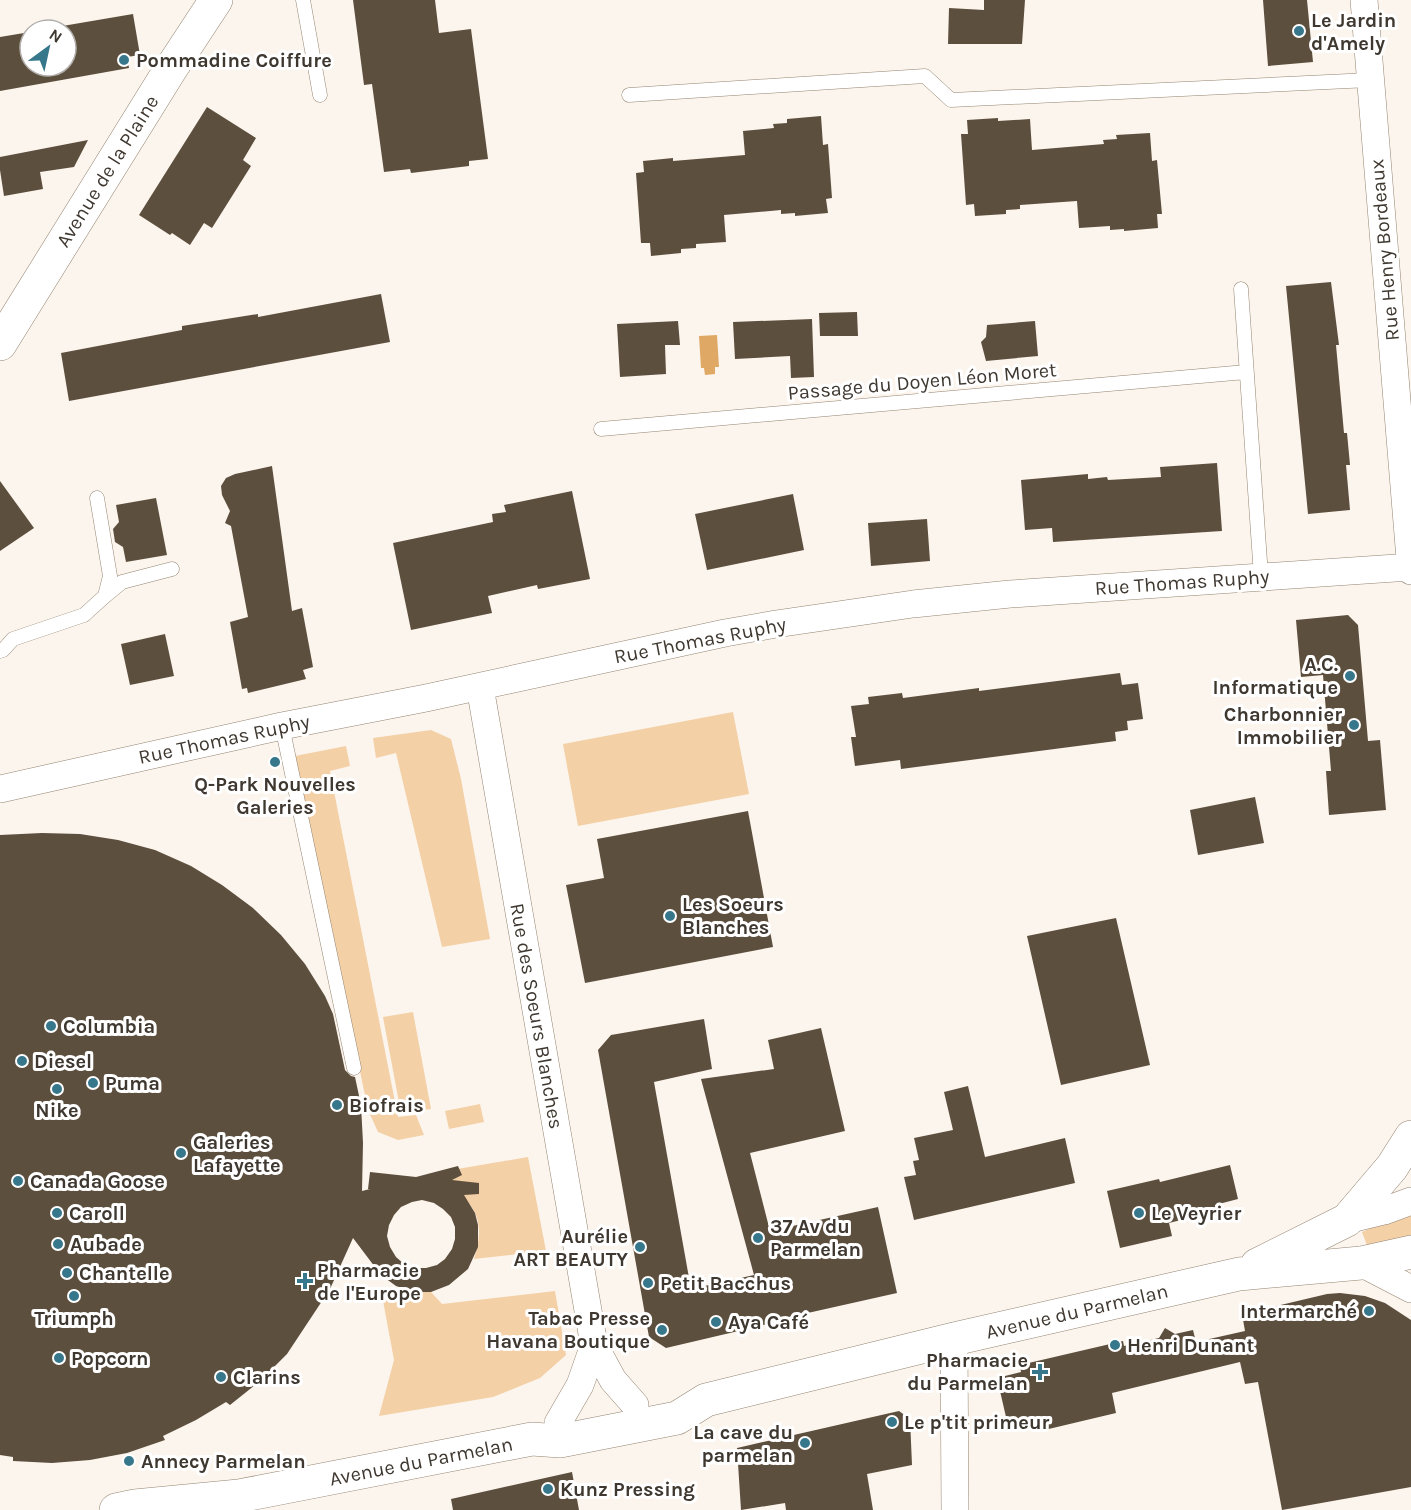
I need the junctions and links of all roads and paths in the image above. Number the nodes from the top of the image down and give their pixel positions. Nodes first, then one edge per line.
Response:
1 (216, 0) edge
2 (303, 0) edge
3 (1364, 0) edge
4 (1370, 80) junction
5 (320, 95) dead end
6 (629, 95) dead end
7 (1241, 289) dead end
8 (8, 311) edge
9 (0, 344) edge
10 (1246, 372) junction
11 (602, 429) dead end
12 (97, 498) dead end
13 (172, 569) dead end
14 (1411, 569) edge
15 (1261, 576) junction
16 (105, 596) junction
17 (0, 651) edge
18 (480, 687) junction
19 (282, 726) junction
20 (0, 789) edge
21 (354, 1068) dead end
22 (1411, 1137) edge
23 (1411, 1201) edge
24 (1347, 1220) junction
25 (1411, 1252) edge
26 (1362, 1263) junction
27 (1239, 1274) junction
28 (1411, 1289) edge
29 (954, 1339) junction
30 (594, 1345) junction
31 (706, 1400) junction
32 (635, 1406) junction
33 (545, 1431) junction
34 (239, 1496) junction
35 (116, 1510) edge
36 (203, 1510) edge
37 (955, 1510) edge

1 - 8 main road, Avenue de la Plaine
2 - 5 lane
3 - 4 street, Rue Henry Bordeaux
4 - 6 lane
4 - 14 street, Rue Henry Bordeaux
7 - 10 lane
8 - 9 main road, Avenue de la Plaine
10 - 11 lane, Passage du Doyen Léon Moret
10 - 15 lane
12 - 16 lane
13 - 16 lane
14 - 15 street, Rue Thomas Ruphy
15 - 18 street, Rue Thomas Ruphy
16 - 17 lane
18 - 19 street, Rue Thomas Ruphy
18 - 30 street, Rue des Soeurs Blanches
19 - 20 street, Rue Thomas Ruphy
19 - 21 lane
22 - 24 main road
23 - 24 street
24 - 27 main road
25 - 26 main road
26 - 27 main road
26 - 28 street
27 - 29 main road, Avenue du Parmelan
29 - 31 main road, Avenue du Parmelan
29 - 37 street
30 - 32 street, Rue des Soeurs Blanches
30 - 33 street, Rue des Soeurs Blanches
31 - 32 main road, Avenue du Parmelan
31 - 33 main road, Avenue du Parmelan
32 - 33 main road, Avenue du Parmelan
33 - 34 main road, Avenue du Parmelan
34 - 35 main road, Avenue du Parmelan
34 - 36 main road, Avenue du Parmelan

